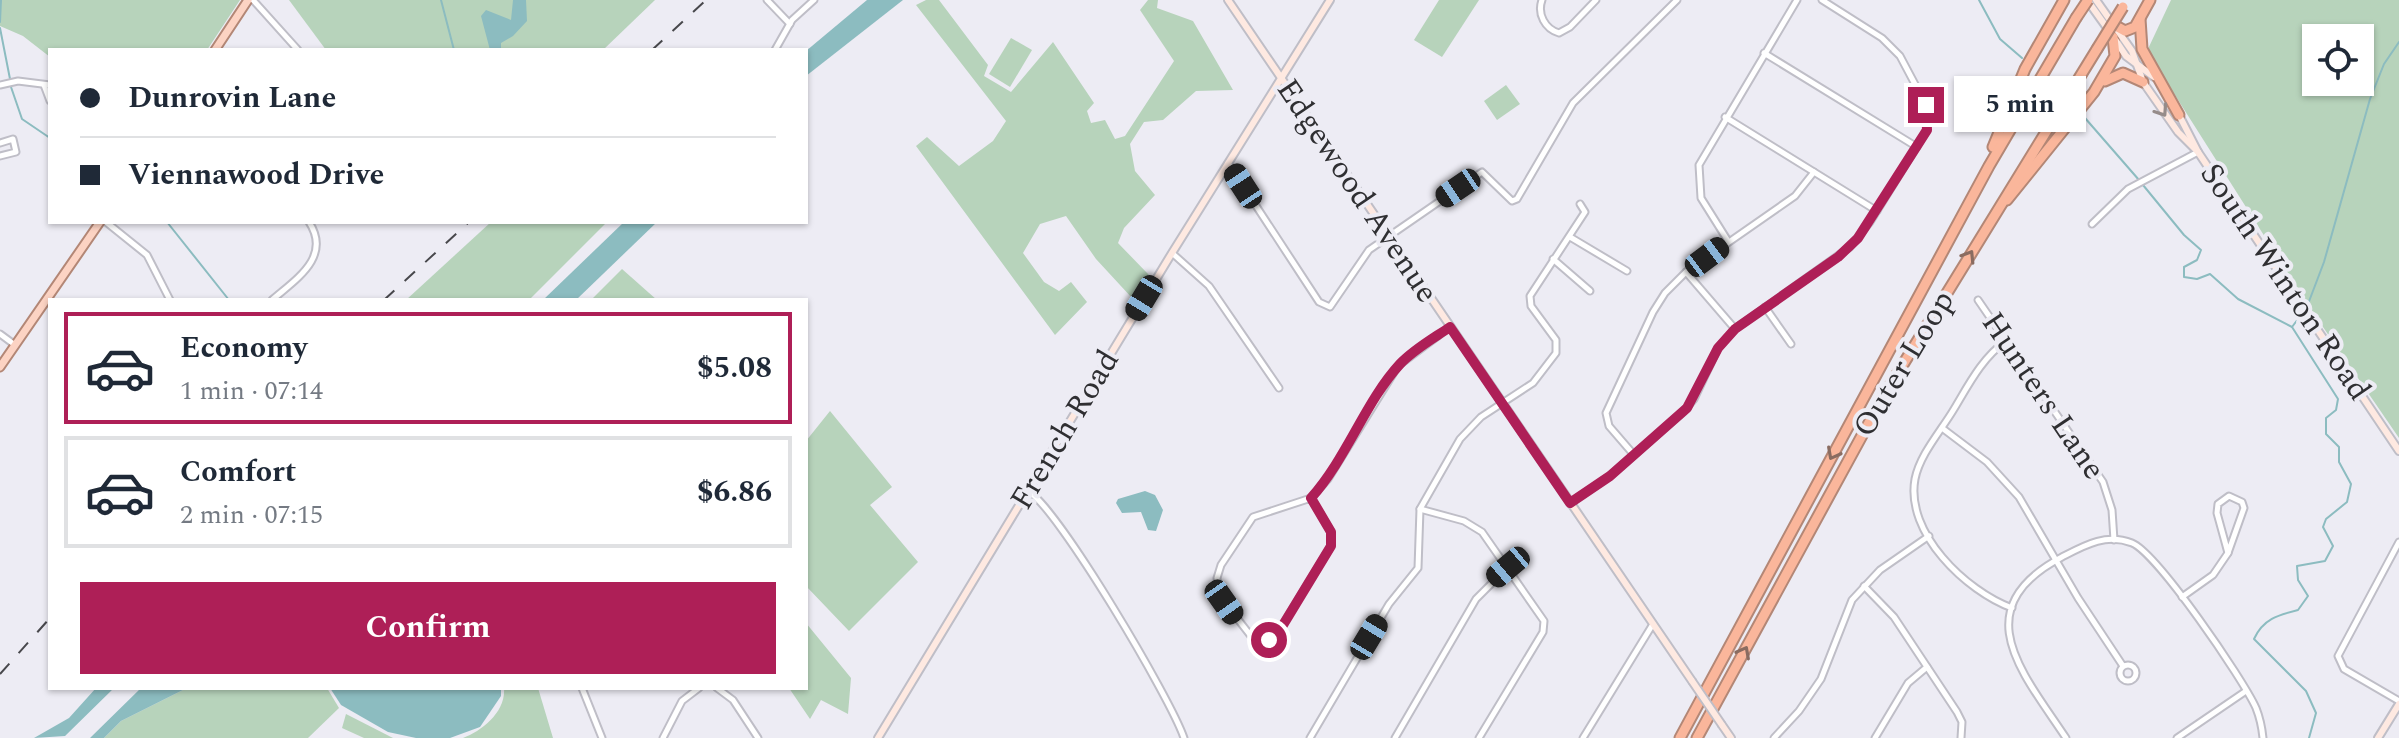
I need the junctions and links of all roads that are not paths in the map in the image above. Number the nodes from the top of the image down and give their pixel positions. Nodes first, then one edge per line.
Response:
1 (251, 0) edge
2 (767, 0) edge
3 (814, 0) edge
4 (1228, 0) edge
5 (1330, 0) edge
6 (1542, 0) edge
7 (1596, 0) edge
8 (1677, 0) edge
9 (1797, 0) edge
10 (1822, 0) edge
11 (2062, 0) edge
12 (2150, 0) edge
13 (2089, 1) edge
14 (2125, 4) edge
15 (2140, 19) junction
16 (790, 24) junction
17 (2114, 25) junction
18 (2113, 37) junction
19 (216, 48) edge
20 (296, 48) edge
21 (776, 48) edge
22 (1764, 53) junction
23 (2136, 63) junction
24 (1281, 78) junction
25 (2143, 82) junction
26 (0, 85) edge
27 (47, 85) edge
28 (2094, 92) junction
29 (2179, 115) junction
30 (1725, 117) junction
31 (0, 143) edge
32 (1917, 147) junction
33 (2198, 152) junction
34 (0, 156) edge
35 (1228, 163) junction
36 (1989, 166) junction
37 (1814, 172) junction
38 (1580, 204) dead end
39 (1999, 207) junction
40 (1877, 211) junction
41 (102, 224) edge
42 (106, 224) edge
43 (310, 224) edge
44 (2092, 224) dead end
45 (1389, 236) junction
46 (1570, 237) junction
47 (1728, 241) junction
48 (1172, 253) junction
49 (1553, 259) junction
50 (1627, 271) dead end
51 (1686, 272) junction
52 (1590, 291) dead end
53 (49, 298) edge
54 (169, 298) edge
55 (274, 298) edge
56 (48, 299) edge
57 (1978, 300) dead end
58 (1765, 307) junction
59 (1450, 327) junction
60 (1735, 329) junction
61 (0, 334) edge
62 (2006, 341) junction
63 (1791, 344) dead end
64 (15, 345) junction
65 (0, 367) edge
66 (1279, 388) dead end
67 (1503, 403) junction
68 (1942, 428) junction
69 (2399, 451) edge
70 (1634, 455) junction
71 (1028, 491) junction
72 (1311, 498) junction
73 (1570, 503) junction
74 (1420, 509) junction
75 (1929, 536) junction
76 (2114, 540) junction
77 (2399, 542) edge
78 (2228, 553) junction
79 (2056, 561) junction
80 (1508, 567) junction
81 (1864, 586) junction
82 (2182, 597) junction
83 (2012, 608) junction
84 (1653, 624) junction
85 (2123, 666) dead end
86 (1927, 667) junction
87 (583, 690) edge
88 (696, 690) edge
89 (720, 690) edge
90 (2246, 691) junction
91 (2399, 702) edge
92 (602, 738) edge
93 (663, 738) edge
94 (758, 738) edge
95 (878, 738) edge
96 (1184, 738) edge
97 (1310, 738) edge
98 (1395, 738) edge
99 (1479, 738) edge
100 (1583, 738) edge
101 (1680, 738) edge
102 (1697, 738) edge
103 (1731, 738) edge
104 (1774, 738) edge
105 (1875, 738) edge
106 (1961, 738) edge
107 (2066, 738) edge
108 (2177, 738) edge
109 (2263, 738) edge
110 (2378, 738) edge

1 - 19 main road
1 - 20 street
2 - 16 street
3 - 16 street
4 - 24 street, Edgewood Avenue
5 - 24 street, French Road
6 - 7 street
8 - 45 street
9 - 22 street
10 - 32 street
11 - 36 highway
12 - 15 highway
13 - 17 street, South Winton Road
13 - 18 street, South Winton Road
13 - 36 highway, Outer Loop, bridge
14 - 39 highway, Outer Loop, bridge
15 - 17 highway
15 - 29 highway
16 - 21 street
17 - 23 street, South Winton Road
18 - 23 street, South Winton Road
18 - 28 highway
22 - 30 street
22 - 32 street
23 - 25 street, South Winton Road
23 - 29 street, South Winton Road
24 - 35 street, French Road
24 - 45 street, Edgewood Avenue
25 - 28 highway
25 -> 33 street, South Winton Road
26 - 27 street
28 - 39 highway
29 - 33 street, South Winton Road
30 - 37 street
30 - 47 street
31 - 34 street
32 - 40 street
33 - 44 street
33 - 69 street, South Winton Road
35 - 45 street
35 - 48 street, French Road
36 -> 101 highway, Outer Loop
37 - 40 street
37 - 47 street
38 - 46 street
102 -> 39 highway, Outer Loop
40 - 58 street
41 - 53 main road
42 - 54 street
43 - 55 street
45 - 59 street, Edgewood Avenue
46 - 49 street
46 - 50 street
47 - 51 street
48 - 66 street
48 - 71 street, French Road
49 - 52 street
49 - 67 street
51 - 60 street
51 - 70 street
56 - 64 main road
57 - 62 street, Hunters Lane
58 - 60 street
58 - 63 street
59 - 67 street, Edgewood Avenue
59 - 72 street
60 - 70 street
61 - 64 street
62 - 68 street
62 - 76 street, Hunters Lane
64 - 65 main road
67 - 73 street, Edgewood Avenue
67 - 74 street
68 - 75 street
68 - 79 street
70 - 73 street
71 - 95 street, French Road
71 - 96 street
72 - 72 street
73 - 84 street, Edgewood Avenue
74 - 80 street
74 - 97 street
75 - 81 street
75 - 83 street
76 - 79 street
76 - 82 street
77 - 91 street
78 - 78 street
78 - 82 street
79 - 83 street
79 - 85 street
80 - 98 street
80 - 99 street
81 - 86 street
81 - 104 street
82 - 90 street
83 - 107 street
84 - 100 street
84 - 103 street, Edgewood Avenue, bridge
86 - 105 street
86 - 106 street
87 - 92 street
88 - 93 street
89 - 94 street
90 - 108 street
90 - 109 street
91 - 110 street

